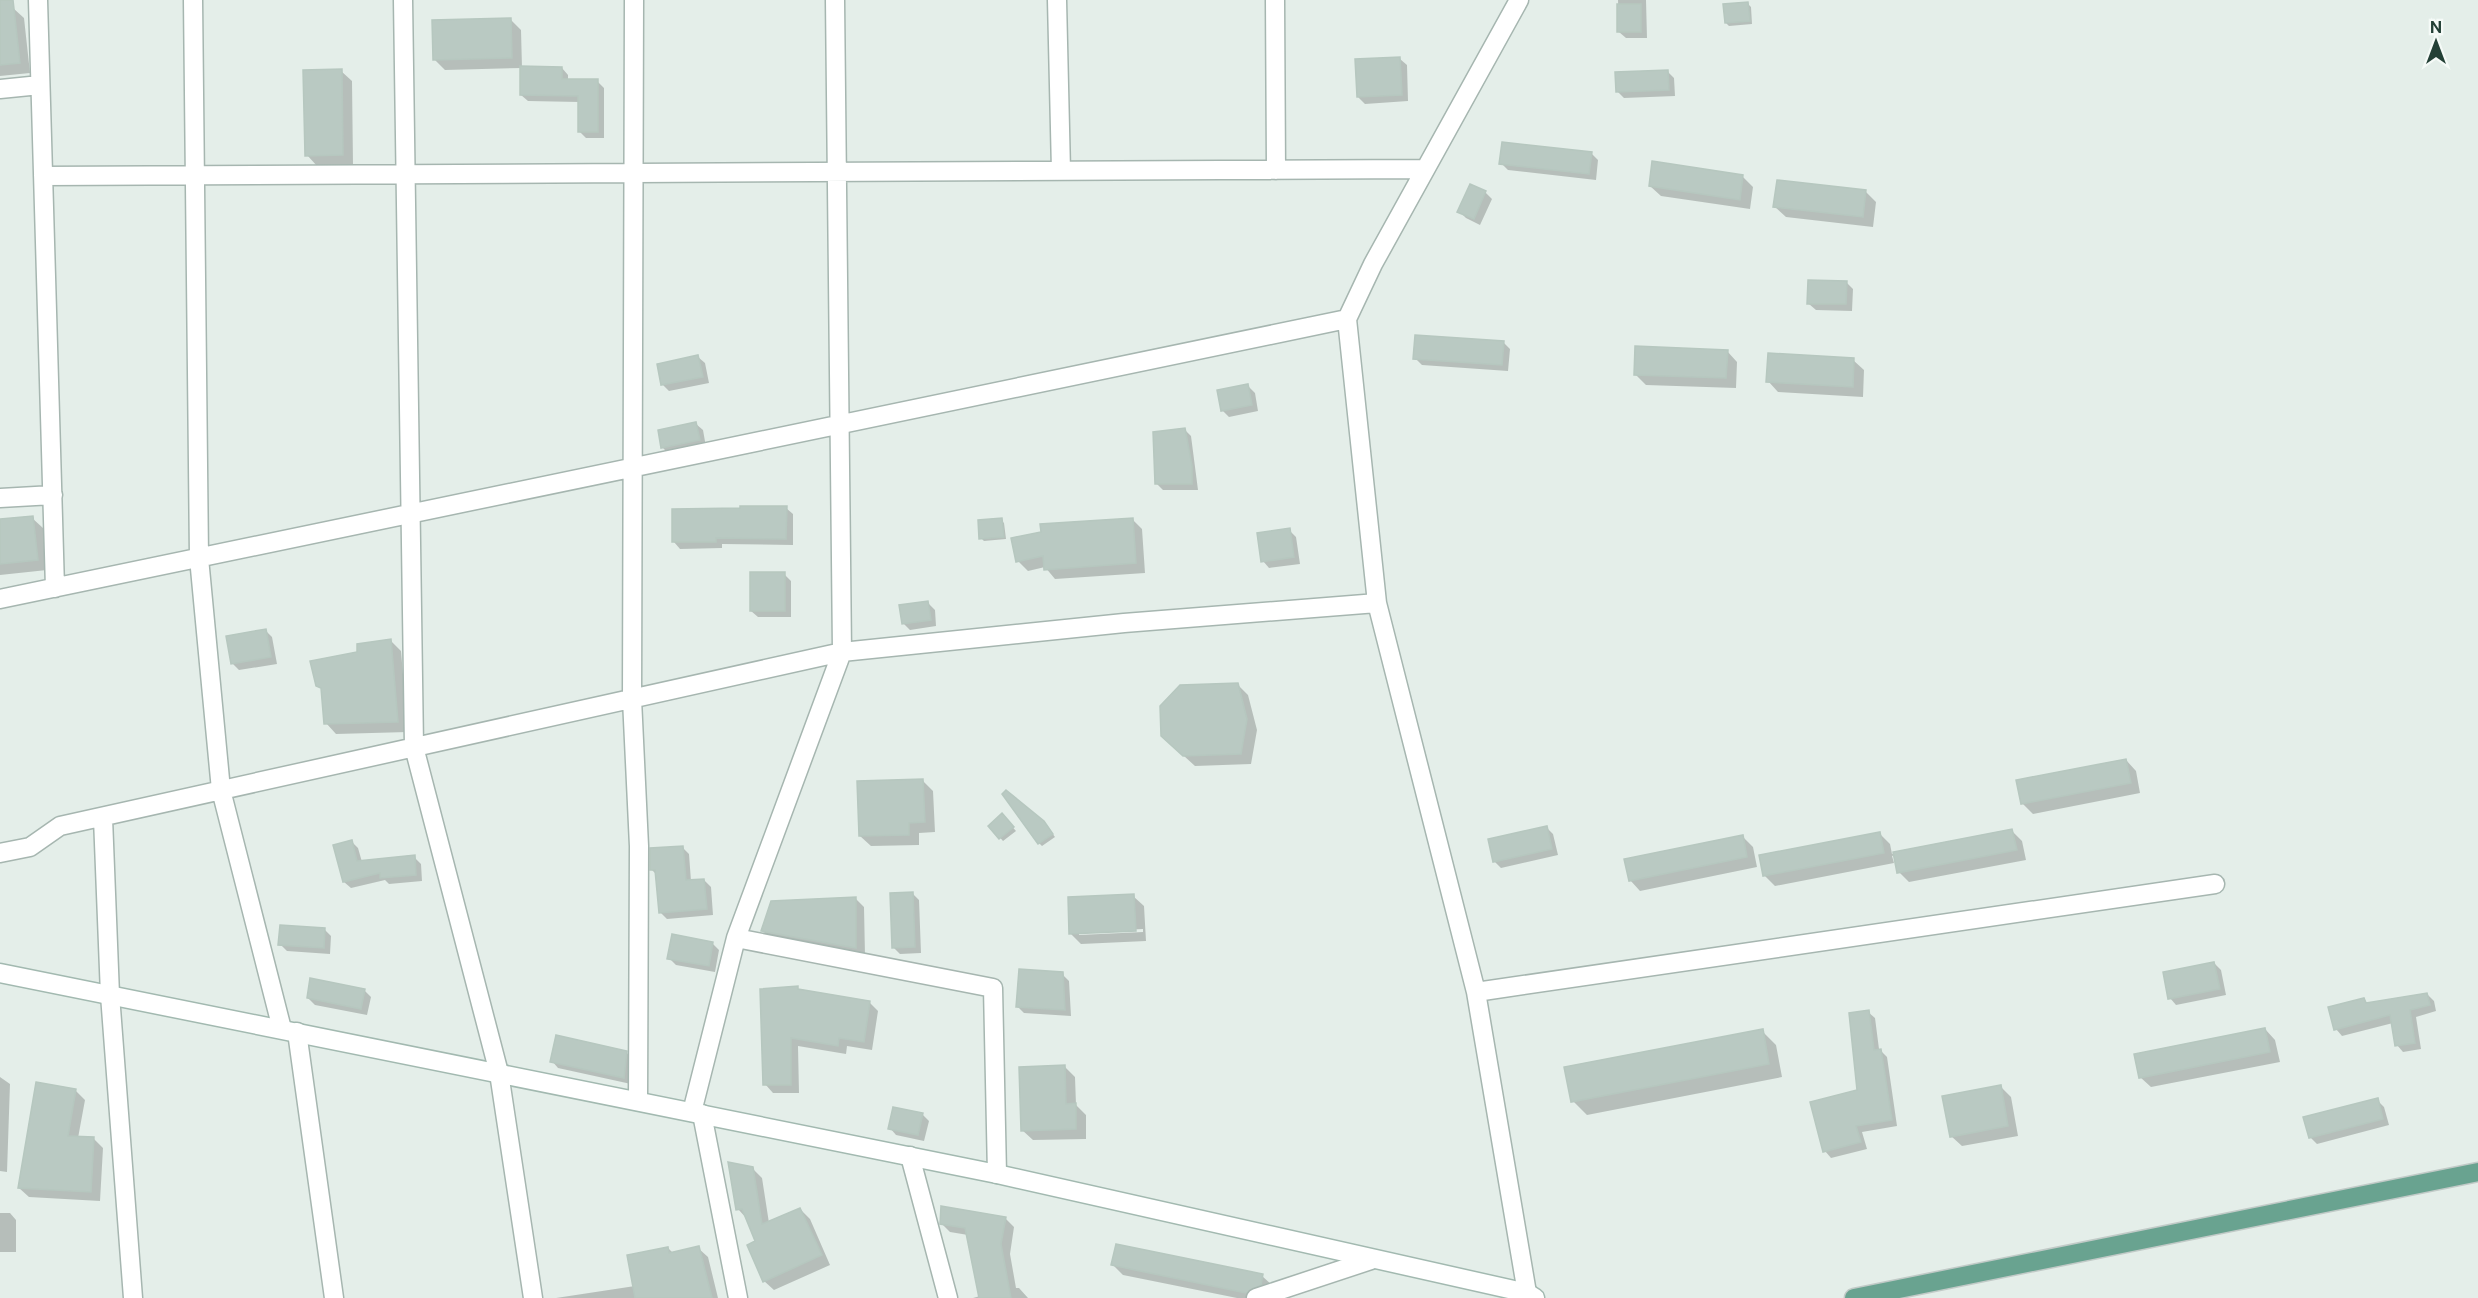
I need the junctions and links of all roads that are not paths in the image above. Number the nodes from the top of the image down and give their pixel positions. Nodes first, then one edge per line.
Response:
1 (38, 0) edge
2 (193, 0) edge
3 (403, 0) edge
4 (634, 0) edge
5 (835, 0) edge
6 (1057, 0) edge
7 (1275, 0) edge
8 (1519, 0) edge
9 (40, 86) junction
10 (0, 89) edge
11 (1425, 169) junction
12 (1276, 170) junction
13 (1061, 171) junction
14 (837, 172) junction
15 (633, 173) junction
16 (405, 174) junction
17 (195, 175) junction
18 (43, 176) junction
19 (1347, 319) junction
20 (840, 426) junction
21 (632, 469) junction
22 (52, 495) junction
23 (0, 498) edge
24 (410, 514) junction
25 (199, 558) junction
26 (55, 588) junction
27 (0, 599) edge
28 (1377, 603) junction
29 (842, 652) junction
30 (632, 699) junction
31 (414, 747) junction
32 (221, 790) junction
33 (103, 818) junction
34 (0, 853) edge
35 (2215, 884) dead end
36 (736, 938) junction
37 (0, 973) edge
38 (1476, 992) junction
39 (110, 995) junction
40 (289, 1031) junction
41 (499, 1073) junction
42 (638, 1101) junction
43 (697, 1113) junction
44 (910, 1156) junction
45 (2478, 1172) edge
46 (997, 1174) junction
47 (1371, 1260) junction
48 (1531, 1296) edge
49 (133, 1298) edge
50 (334, 1298) edge
51 (533, 1298) edge
52 (738, 1298) edge
53 (948, 1298) edge
54 (1256, 1298) edge
55 (1854, 1298) edge

1 - 9 street
2 - 17 street
3 - 16 street
4 - 15 street
5 - 14 street
6 - 13 street
7 - 12 street
8 - 11 street
9 - 10 street
9 - 18 street
11 - 12 street
11 - 19 street
12 - 13 street
13 - 14 street
14 - 15 street
14 - 20 street
15 - 16 street
15 - 21 street
16 - 17 street
16 - 24 street
17 - 18 street
17 - 25 street
18 - 22 street
19 - 20 street
19 - 28 street
20 - 21 street
20 - 29 street
21 - 24 street
21 - 30 street
22 - 23 street
22 - 26 street
24 - 25 street
24 - 31 street
25 - 26 street
25 - 32 street
26 - 27 street
28 - 29 street
28 - 38 street
29 - 30 street
29 - 36 street
30 - 31 street
30 - 42 street
31 - 32 street
31 - 41 street
32 - 33 street
32 - 40 street
33 - 34 street
33 - 39 street
35 - 38 street
36 - 43 street
36 - 46 street
37 - 39 street
38 - 48 street
39 - 40 street
39 - 49 street
40 - 41 street
40 - 50 street
41 - 42 street
41 - 51 street
42 - 43 street
43 - 44 street
43 - 52 street
44 - 46 street
44 - 53 street
45 - 55 main road
46 - 47 street
47 - 48 street
47 - 54 street

